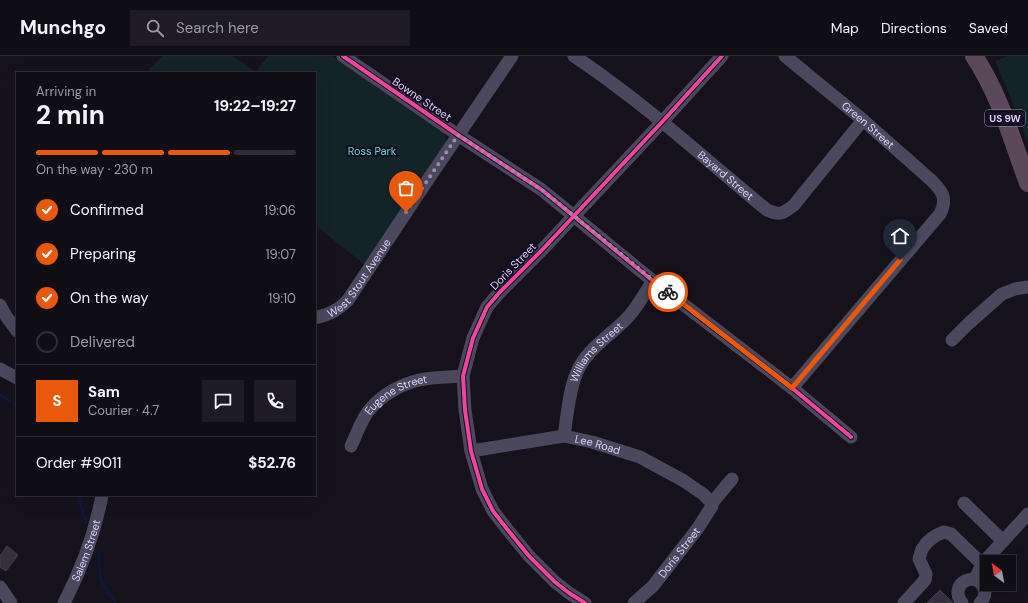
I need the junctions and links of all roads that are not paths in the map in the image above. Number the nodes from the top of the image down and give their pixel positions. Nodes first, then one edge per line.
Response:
1 (343, 56) edge
2 (512, 56) edge
3 (574, 56) edge
4 (722, 56) edge
5 (785, 56) edge
6 (974, 56) edge
7 (863, 120) junction
8 (662, 122) junction
9 (458, 135) junction
10 (1028, 183) edge
11 (573, 216) junction
12 (653, 280) junction
13 (1028, 286) edge
14 (0, 305) edge
15 (318, 317) edge
16 (16, 330) edge
17 (952, 340) dead end
18 (0, 369) edge
19 (462, 376) junction
20 (16, 377) edge
21 (792, 388) junction
22 (564, 436) junction
23 (851, 437) dead end
24 (351, 446) dead end
25 (471, 451) junction
26 (732, 479) dead end
27 (102, 496) edge
28 (712, 503) junction
29 (964, 503) dead end
30 (1028, 514) edge
31 (1003, 541) junction
32 (990, 555) edge
33 (980, 562) edge
34 (980, 569) edge
35 (976, 580) junction
36 (0, 587) edge
37 (11, 603) edge
38 (64, 603) edge
39 (586, 603) edge
40 (634, 603) edge
41 (904, 603) edge
42 (962, 603) edge
43 (980, 603) edge

1 - 9 street, Bowne Street
2 - 9 street, West Stout Avenue
3 - 8 street, Bayard Street
4 - 8 street, Doris Street
5 - 7 street, Green Street
6 - 10 highway, US 9W
7 - 8 street, Bayard Street
7 - 21 street, Green Street
8 - 11 street, Doris Street
9 - 11 street, Bowne Street
9 - 15 street, West Stout Avenue
11 - 12 street, Bowne Street
11 - 19 street, Doris Street
12 - 21 street, Bowne Street
12 - 22 street, Williams Street
13 - 17 street
14 - 16 street
18 - 20 street
19 - 24 street, Eugene Street
19 - 25 street, Doris Street
21 - 23 street, Bowne Street
22 - 25 street, Lee Road
22 - 28 street, Lee Road
25 - 39 street, Doris Street
26 - 28 street, Doris Street
27 - 38 street, Salem Street
28 - 40 street, Doris Street
29 - 31 street
30 - 31 street
31 - 32 street
33 - 41 street
34 - 35 street
35 - 42 street
35 - 43 street
36 - 37 street

